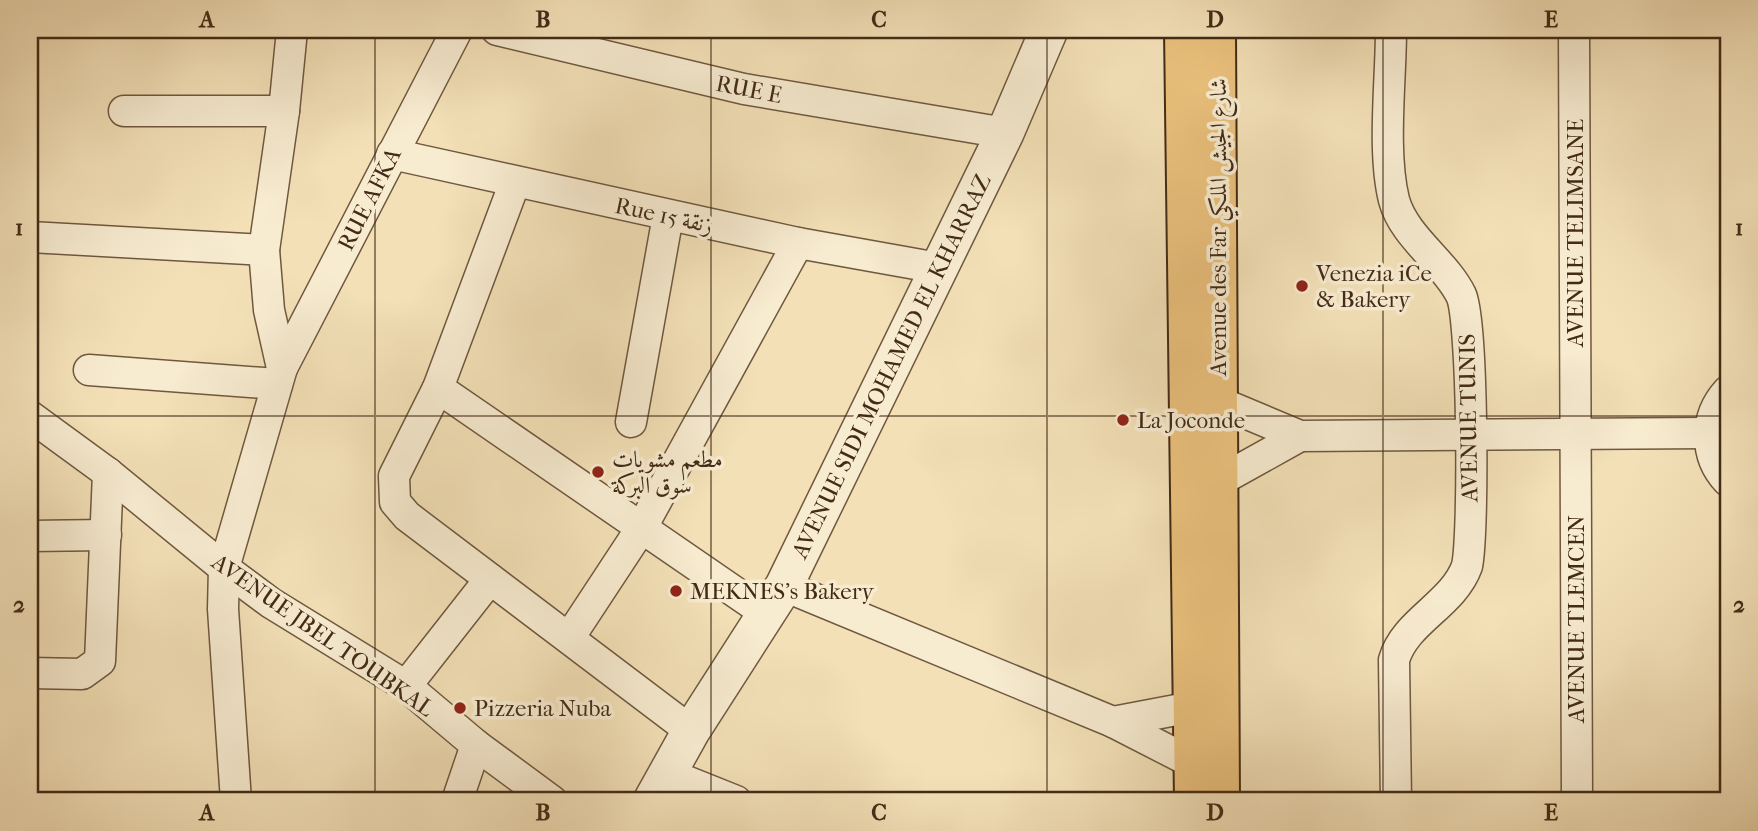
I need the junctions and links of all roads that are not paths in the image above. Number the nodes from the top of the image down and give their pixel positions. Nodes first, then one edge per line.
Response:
1 (292, 30) edge
2 (457, 30) edge
3 (497, 30) edge
4 (1049, 30) edge
5 (1184, 30) edge
6 (1216, 30) edge
7 (1391, 30) edge
8 (1574, 30) edge
9 (124, 111) dead end
10 (284, 111) junction
11 (1005, 134) junction
12 (392, 154) junction
13 (515, 183) junction
14 (668, 216) junction
15 (30, 237) edge
16 (798, 243) junction
17 (264, 250) junction
18 (938, 268) junction
19 (89, 370) dead end
20 (279, 376) junction
21 (438, 388) junction
22 (1728, 391) edge
23 (1219, 402) junction
24 (30, 416) edge
25 (631, 422) dead end
26 (1709, 433) junction
27 (1470, 435) junction
28 (1300, 436) junction
29 (1575, 436) junction
30 (108, 473) junction
31 (1220, 480) junction
32 (1728, 481) edge
33 (642, 527) junction
34 (106, 535) junction
35 (30, 536) edge
36 (224, 568) junction
37 (490, 579) junction
38 (775, 600) junction
39 (569, 638) junction
40 (30, 673) edge
41 (406, 686) junction
42 (1192, 708) junction
43 (1113, 722) junction
44 (691, 731) junction
45 (476, 745) junction
46 (1192, 763) junction
47 (659, 787) edge
48 (236, 801) edge
49 (457, 801) edge
50 (552, 801) edge
51 (736, 801) edge
52 (1194, 801) edge
53 (1220, 801) edge
54 (1396, 801) edge
55 (1577, 801) edge

1 - 10 street
2 - 12 street, RUE AFKA
3 - 11 street, RUE E
4 - 11 street, AVENUE SIDI MOHAMED EL KHARRAZ
5 - 42 main road, Avenue des Far شارع الجيش الملكي
6 - 23 main road, Avenue des Far شارع الجيش الملكي
7 - 27 street, AVENUE TUNIS
8 - 29 street, AVENUE TELIMSANE
9 - 10 street
10 - 17 street
11 - 18 street, AVENUE SIDI MOHAMED EL KHARRAZ
12 - 13 street, Rue 15 زنقة
12 - 20 street, RUE AFKA
13 - 14 street, Rue 15 زنقة
13 - 21 street
14 - 16 street, Rue 15 زنقة
14 - 25 street
15 - 17 street
16 - 18 street, Rue 15 زنقة
16 - 33 street
17 - 20 street
18 - 38 street, AVENUE SIDI MOHAMED EL KHARRAZ
19 - 20 street
20 - 36 street, RUE AFKA
21 - 33 street
21 - 37 street
22 - 26 street
23 - 28 street
23 - 31 main road, Avenue des Far شارع الجيش الملكي
24 - 30 street, AVENUE JBEL TOUBKAL
26 - 29 street
26 - 32 street
27 - 28 street
27 - 29 street
27 - 54 street, AVENUE TUNIS
28 - 31 street
29 - 55 street, AVENUE TLEMCEN
30 - 34 street
30 - 36 street, AVENUE JBEL TOUBKAL
31 - 53 main road, Avenue des Far شارع الجيش الملكي
33 - 38 street
33 - 39 street
34 - 35 street
34 - 40 street
36 - 41 street, AVENUE JBEL TOUBKAL
36 - 48 street, RUE AFKA
37 - 39 street
37 - 41 street
38 - 43 street
38 - 44 street, AVENUE SIDI MOHAMED EL KHARRAZ
39 - 44 street
41 - 45 street, AVENUE JBEL TOUBKAL
42 - 43 street
42 - 46 main road, Avenue des Far شارع الجيش الملكي
43 - 46 street
44 - 47 street, AVENUE SIDI MOHAMED EL KHARRAZ
45 - 49 street
45 - 50 street, AVENUE JBEL TOUBKAL
46 - 52 main road, Avenue des Far شارع الجيش الملكي
47 - 51 street

